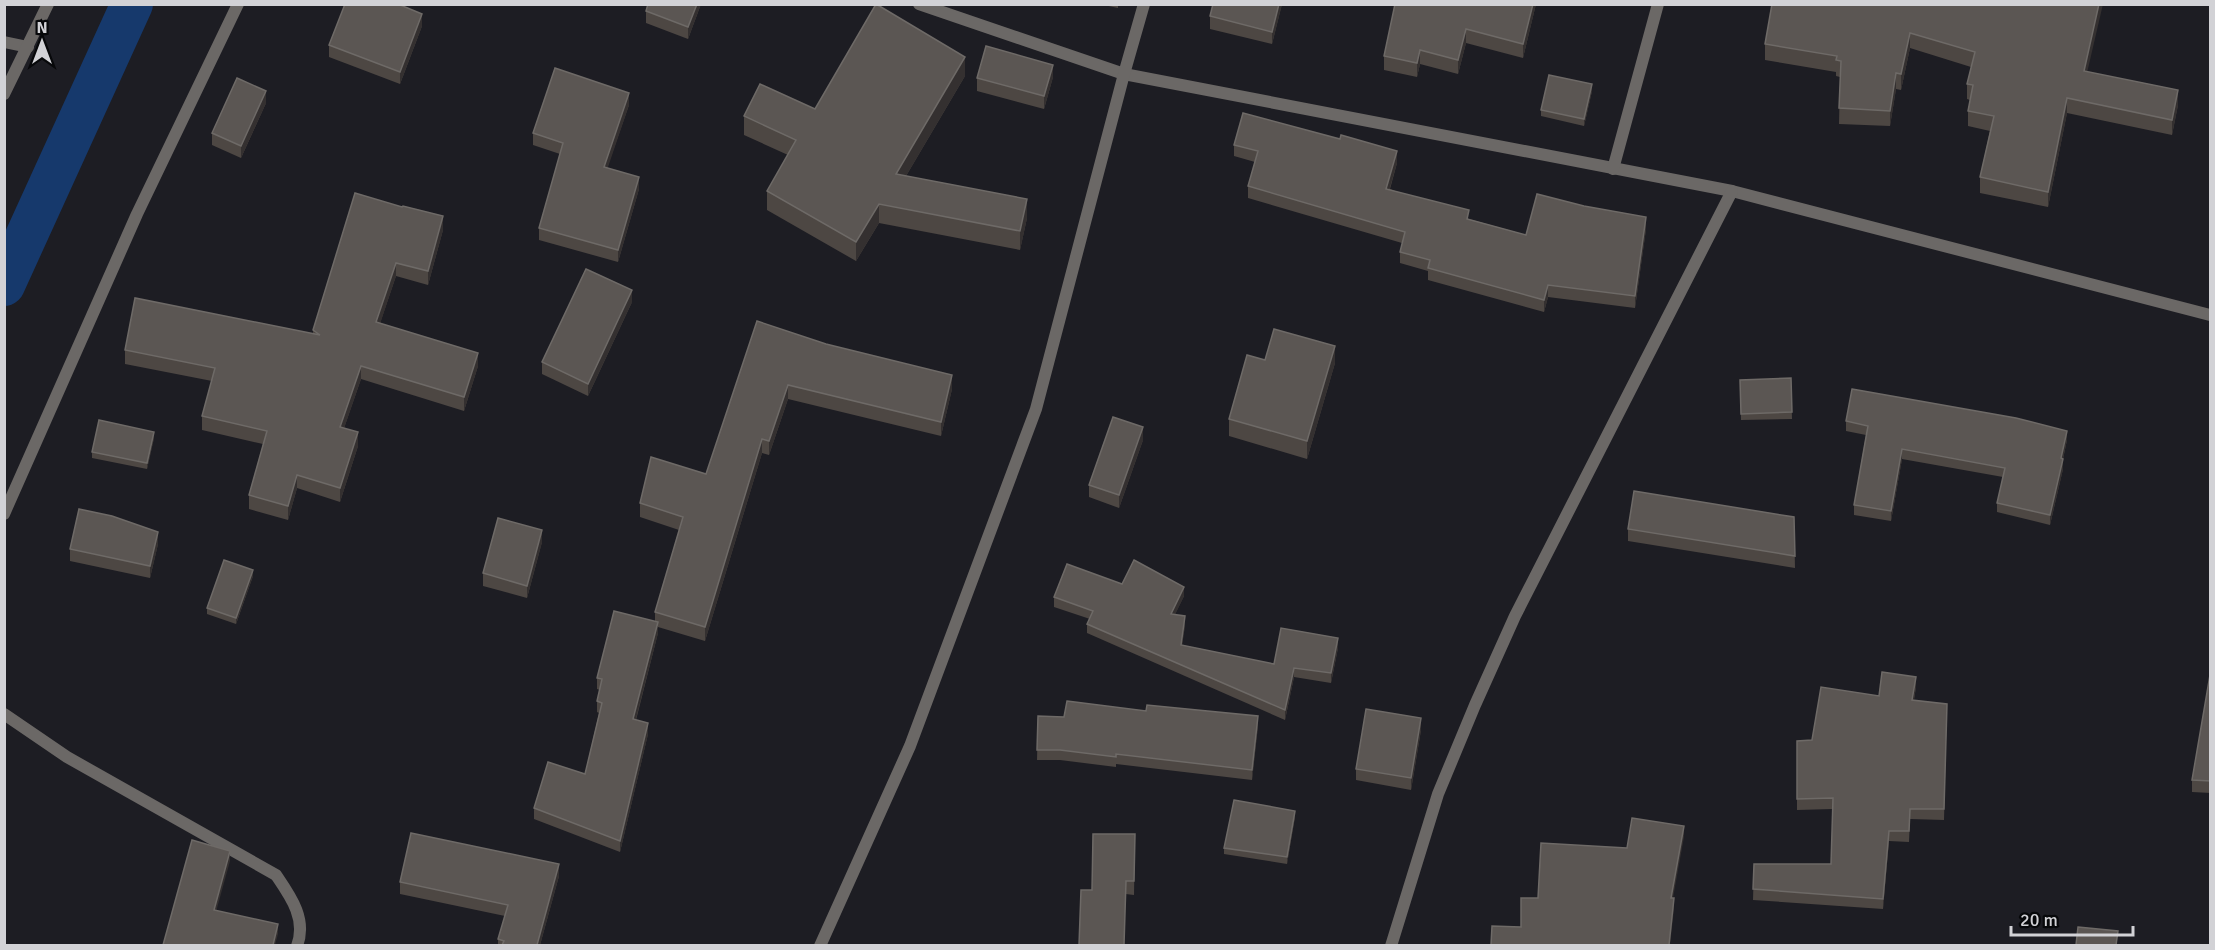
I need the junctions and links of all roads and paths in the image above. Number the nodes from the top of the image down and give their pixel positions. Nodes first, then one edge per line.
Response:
1 (48, 4) edge
2 (238, 4) edge
3 (919, 4) edge
4 (1144, 4) edge
5 (1658, 4) edge
6 (4, 42) edge
7 (28, 48) junction
8 (1124, 74) junction
9 (4, 94) edge
10 (1613, 169) junction
11 (1732, 191) junction
12 (2211, 315) edge
13 (4, 514) edge
14 (4, 714) edge
15 (297, 945) edge
16 (820, 945) edge
17 (1391, 945) edge

1 - 7 street
2 - 13 street
3 - 8 street
4 - 8 street
5 - 10 street
6 - 7 street
7 - 9 street
8 - 10 street
8 - 16 street
10 - 11 street
11 - 12 street
11 - 17 street
14 - 15 street

